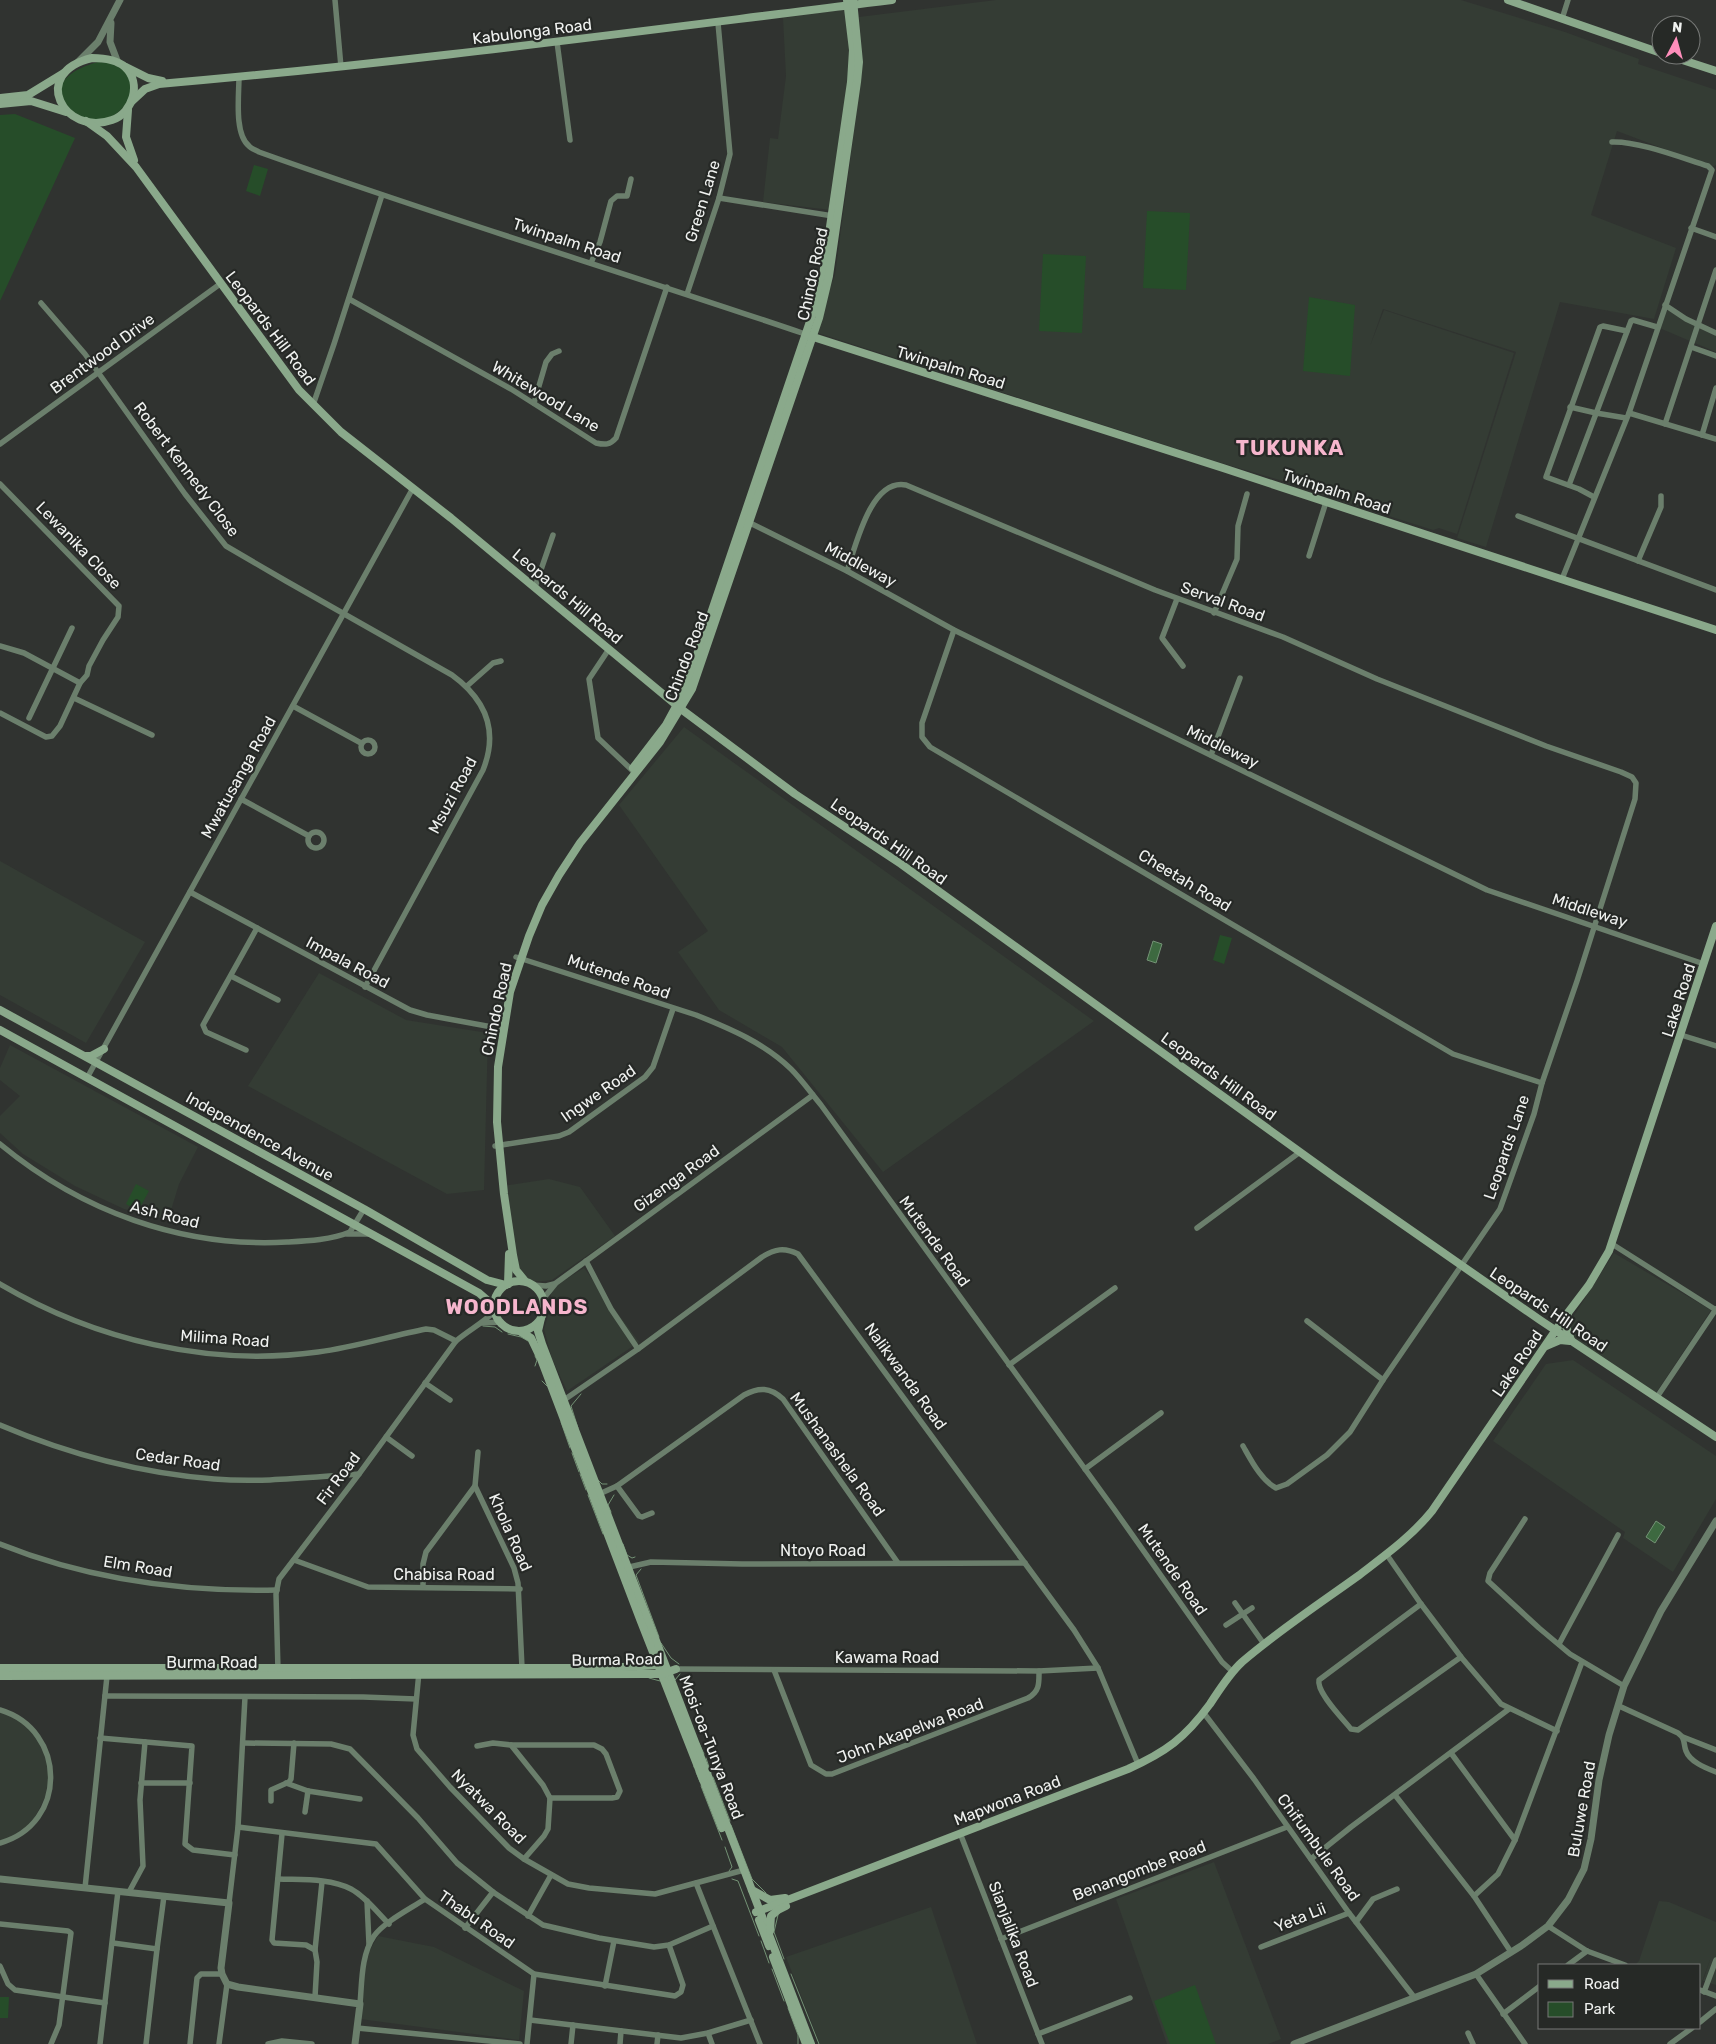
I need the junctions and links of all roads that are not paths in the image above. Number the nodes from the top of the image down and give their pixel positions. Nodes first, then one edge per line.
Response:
1 (120, 0) edge
2 (335, 0) edge
3 (892, 0) edge
4 (1508, 0) edge
5 (1568, 0) edge
6 (851, 3) edge
7 (112, 18) junction
8 (1562, 20) junction
9 (718, 23) junction
10 (557, 42) junction
11 (1651, 50) edge
12 (78, 62) junction
13 (121, 64) junction
14 (1698, 65) edge
15 (341, 67) junction
16 (1716, 71) edge
17 (64, 73) junction
18 (239, 77) junction
19 (175, 82) junction
20 (0, 98) edge
21 (131, 102) junction
22 (0, 104) edge
23 (128, 110) junction
24 (69, 114) junction
25 (86, 121) junction
26 (570, 140) dead end
27 (1612, 142) dead end
28 (136, 167) junction
29 (631, 179) dead end
30 (382, 195) junction
31 (719, 198) junction
32 (835, 216) junction
33 (1691, 228) junction
34 (1716, 237) edge
35 (591, 263) junction
36 (1716, 270) edge
37 (220, 284) junction
38 (667, 287) junction
39 (687, 294) junction
40 (349, 299) junction
41 (40, 303) dead end
42 (1665, 305) junction
43 (1698, 325) junction
44 (1657, 327) junction
45 (1627, 331) junction
46 (1716, 333) edge
47 (808, 336) junction
48 (1691, 347) junction
49 (559, 351) dead end
50 (1716, 356) edge
51 (98, 372) junction
52 (1716, 388) edge
53 (534, 403) junction
54 (313, 405) junction
55 (1570, 406) junction
56 (1596, 413) junction
57 (1628, 415) junction
58 (1665, 424) junction
59 (1702, 435) junction
60 (1716, 439) edge
61 (0, 444) edge
62 (0, 484) edge
63 (1569, 485) junction
64 (412, 488) junction
65 (1247, 494) dead end
66 (1661, 496) dead end
67 (1594, 497) junction
68 (1326, 502) junction
69 (1518, 516) dead end
70 (746, 520) junction
71 (554, 535) dead end
72 (1577, 538) junction
73 (1309, 556) dead end
74 (1638, 561) junction
75 (847, 571) junction
76 (1562, 579) junction
77 (535, 588) junction
78 (1716, 590) edge
79 (1177, 599) junction
80 (344, 613) junction
81 (1214, 613) junction
82 (72, 628) dead end
83 (954, 630) junction
84 (1716, 630) edge
85 (0, 646) edge
86 (610, 649) junction
87 (501, 661) dead end
88 (1183, 666) dead end
89 (53, 668) junction
90 (1240, 678) dead end
91 (80, 683) junction
92 (467, 686) junction
93 (687, 694) junction
94 (665, 696) junction
95 (74, 698) junction
96 (293, 706) junction
97 (679, 707) junction
98 (0, 713) edge
99 (29, 718) dead end
100 (694, 718) junction
101 (671, 721) junction
102 (152, 735) dead end
103 (361, 743) dead end
104 (1212, 755) junction
105 (633, 772) junction
106 (1636, 783) joint
107 (241, 799) junction
108 (309, 836) dead end
109 (190, 892) junction
110 (1716, 926) edge
111 (1594, 927) junction
112 (257, 928) junction
113 (518, 958) junction
114 (1704, 964) junction
115 (231, 976) junction
116 (365, 987) junction
117 (278, 1000) dead end
118 (673, 1009) junction
119 (0, 1010) edge
120 (501, 1028) junction
121 (0, 1030) edge
122 (1680, 1035) junction
123 (1716, 1046) edge
124 (104, 1049) junction
125 (246, 1050) dead end
126 (84, 1056) junction
127 (96, 1062) junction
128 (87, 1078) junction
129 (1542, 1083) junction
130 (813, 1095) junction
131 (0, 1144) edge
132 (497, 1145) junction
133 (1300, 1152) junction
134 (364, 1209) junction
135 (355, 1224) junction
136 (1197, 1228) dead end
137 (344, 1235) junction
138 (375, 1235) junction
139 (1612, 1244) junction
140 (586, 1261) junction
141 (1462, 1266) junction
142 (529, 1283) junction
143 (556, 1283) junction
144 (0, 1284) edge
145 (507, 1285) junction
146 (1115, 1288) dead end
147 (543, 1299) junction
148 (495, 1308) junction
149 (1716, 1310) edge
150 (1570, 1311) junction
151 (541, 1318) junction
152 (1564, 1318) junction
153 (1540, 1320) junction
154 (1307, 1321) dead end
155 (500, 1322) junction
156 (483, 1323) junction
157 (1556, 1330) junction
158 (520, 1332) junction
159 (456, 1341) junction
160 (1572, 1341) junction
161 (1545, 1346) junction
162 (638, 1349) junction
163 (1009, 1365) junction
164 (1383, 1380) junction
165 (425, 1383) junction
166 (1657, 1398) junction
167 (450, 1400) dead end
168 (561, 1402) junction
169 (1161, 1413) dead end
170 (0, 1425) edge
171 (386, 1437) junction
172 (1716, 1437) edge
173 (1243, 1446) dead end
174 (478, 1452) dead end
175 (412, 1456) dead end
176 (1085, 1469) junction
177 (359, 1474) junction
178 (475, 1486) junction
179 (617, 1486) junction
180 (596, 1495) junction
181 (652, 1513) dead end
182 (1524, 1519) dead end
183 (1716, 1521) edge
184 (1618, 1535) dead end
185 (0, 1544) edge
186 (1386, 1555) junction
187 (294, 1560) junction
188 (898, 1563) junction
189 (1025, 1563) junction
190 (625, 1568) junction
191 (423, 1586) junction
192 (520, 1589) junction
193 (277, 1590) junction
194 (1235, 1603) dead end
195 (1421, 1604) junction
196 (1252, 1608) dead end
197 (1242, 1614) junction
198 (1226, 1625) dead end
199 (1264, 1644) junction
200 (1559, 1644) junction
201 (1461, 1656) junction
202 (1582, 1662) junction
203 (0, 1668) edge
204 (522, 1668) junction
205 (1098, 1668) junction
206 (666, 1669) junction
207 (774, 1670) junction
208 (419, 1671) junction
209 (1039, 1671) junction
210 (278, 1672) junction
211 (1233, 1672) junction
212 (0, 1676) edge
213 (107, 1676) junction
214 (1624, 1686) junction
215 (106, 1696) junction
216 (245, 1697) junction
217 (416, 1699) junction
218 (1619, 1706) junction
219 (1509, 1709) junction
220 (0, 1710) edge
221 (1204, 1712) junction
222 (1556, 1731) junction
223 (1683, 1737) junction
224 (100, 1738) junction
225 (144, 1742) junction
226 (244, 1743) junction
227 (294, 1743) junction
228 (477, 1746) dead end
229 (510, 1746) junction
230 (1716, 1750) edge
231 (1451, 1753) junction
232 (1138, 1764) junction
233 (1716, 1772) edge
234 (141, 1783) junction
235 (190, 1783) junction
236 (286, 1783) junction
237 (308, 1791) junction
238 (1395, 1795) junction
239 (550, 1798) junction
240 (360, 1799) dead end
241 (271, 1801) dead end
242 (305, 1812) dead end
243 (1287, 1827) junction
244 (238, 1828) junction
245 (960, 1833) junction
246 (282, 1834) junction
247 (1515, 1840) junction
248 (0, 1843) edge
249 (235, 1855) junction
250 (524, 1859) junction
251 (1311, 1859) junction
252 (742, 1871) junction
253 (550, 1875) junction
254 (0, 1879) edge
255 (278, 1879) junction
256 (837, 1881) junction
257 (322, 1882) junction
258 (696, 1883) junction
259 (824, 1886) junction
260 (85, 1888) junction
261 (1396, 1889) dead end
262 (752, 1890) junction
263 (118, 1891) junction
264 (129, 1892) junction
265 (494, 1892) junction
266 (164, 1896) junction
267 (1474, 1896) junction
268 (425, 1899) junction
269 (367, 1901) junction
270 (229, 1903) junction
271 (758, 1911) junction
272 (1349, 1913) junction
273 (528, 1916) junction
274 (1356, 1922) junction
275 (0, 1924) edge
276 (389, 1924) junction
277 (713, 1926) junction
278 (1548, 1926) junction
279 (465, 1928) junction
280 (1001, 1939) junction
281 (614, 1941) junction
282 (772, 1941) junction
283 (113, 1943) junction
284 (669, 1945) junction
285 (369, 1946) junction
286 (1261, 1947) dead end
287 (157, 1949) junction
288 (315, 1950) junction
289 (1587, 1951) junction
290 (1511, 1952) junction
291 (1716, 1960) edge
292 (1569, 1964) edge
293 (1622, 1964) edge
294 (0, 1966) edge
295 (222, 1974) junction
296 (534, 1974) junction
297 (1476, 1974) junction
298 (227, 1984) junction
299 (605, 1986) junction
300 (1538, 1988) edge
301 (1702, 1991) edge
302 (1716, 1996) edge
303 (63, 1997) junction
304 (315, 1997) junction
305 (1414, 1997) junction
306 (1130, 1998) dead end
307 (106, 2003) junction
308 (360, 2004) junction
309 (1716, 2009) edge
310 (1503, 2014) junction
311 (530, 2020) junction
312 (751, 2020) junction
313 (1701, 2021) edge
314 (573, 2025) junction
315 (357, 2028) junction
316 (1691, 2029) edge
317 (621, 2031) junction
318 (708, 2033) junction
319 (1468, 2033) dead end
320 (1038, 2034) junction
321 (658, 2035) junction
322 (51, 2044) edge
323 (100, 2044) edge
324 (146, 2044) edge
325 (190, 2044) edge
326 (219, 2044) edge
327 (268, 2044) edge
328 (308, 2044) edge
329 (312, 2044) edge
330 (355, 2044) edge
331 (520, 2044) edge
332 (527, 2044) edge
333 (571, 2044) edge
334 (620, 2044) edge
335 (657, 2044) edge
336 (712, 2044) edge
337 (760, 2044) edge
338 (806, 2044) edge
339 (811, 2044) edge
340 (1042, 2044) edge
341 (1294, 2044) edge
342 (1473, 2044) edge
343 (1525, 2044) edge
344 (1670, 2044) edge

1 - 7 street
2 - 15 street
3 - 6 main road, Kabulonga Road
4 - 8 main road
5 - 8 street
6 - 9 main road, Kabulonga Road
6 - 32 main road, Chindo Road
7 - 12 street
7 - 13 street
8 - 11 main road
9 - 10 main road, Kabulonga Road
9 - 31 street, Green Lane
10 - 15 main road, Kabulonga Road
10 - 26 street
12 - 13 main road
12 - 17 main road
13 - 19 main road, Kabulonga Road
13 - 21 main road
14 - 16 main road
15 - 18 main road, Kabulonga Road
17 - 20 main road
17 - 24 main road
18 - 19 main road, Kabulonga Road
18 - 30 street, Twinpalm Road
19 - 21 main road, Kabulonga Road
21 - 23 main road
22 - 24 main road
23 - 25 main road
23 - 28 main road, Leopards Hill Road
24 - 25 main road
25 - 28 main road, Leopards Hill Road
27 - 33 street
28 - 37 main road, Leopards Hill Road
29 - 35 street
30 - 35 street, Twinpalm Road
30 - 40 street
31 - 32 street
31 - 39 street, Green Lane
32 - 47 main road, Chindo Road
33 - 34 street
33 - 42 street
35 - 38 street, Twinpalm Road
36 - 43 street
37 - 51 street, Brentwood Drive
37 - 54 main road, Leopards Hill Road
38 - 39 street, Twinpalm Road
38 - 53 street, Whitewood Lane
39 - 47 street, Twinpalm Road
40 - 53 street, Whitewood Lane
40 - 54 street
41 - 51 street, Robert Kennedy Close
42 - 43 street
42 - 44 street
43 - 46 street
43 - 48 street
44 - 45 street
44 - 57 street
45 - 55 street
45 - 56 street
47 - 68 main road, Twinpalm Road
47 - 70 main road, Chindo Road
48 - 50 street
48 - 58 street
49 - 53 street
51 - 61 street, Brentwood Drive
51 - 80 street, Robert Kennedy Close
52 - 59 street
54 - 64 main road, Leopards Hill Road
55 - 56 street
55 - 63 street
56 - 57 street
56 - 63 street
57 - 58 street
57 - 67 street
58 - 59 street
59 - 60 street
62 - 91 street, Lewanika Close
63 - 67 street
64 - 77 main road, Leopards Hill Road
64 - 80 street, Mwatusanga Road
65 - 81 street
66 - 74 street
67 - 72 street
68 - 73 street
68 - 76 main road, Twinpalm Road
69 - 72 street
70 - 75 street, Middleway
70 - 93 main road, Chindo Road
71 - 77 street
72 - 74 street
72 - 76 street
74 - 78 street
75 - 79 street, Serval Road
75 - 83 street, Middleway
76 - 84 main road, Twinpalm Road
77 - 86 main road, Leopards Hill Road
79 - 81 street, Serval Road
79 - 88 street
80 - 92 street, Msuzi Road
80 - 96 street, Mwatusanga Road
81 - 106 street, Serval Road
82 - 89 street
83 - 104 street, Middleway
83 - 129 street, Cheetah Road
85 - 89 street
86 - 94 main road, Leopards Hill Road
86 - 105 street
87 - 92 street
89 - 91 street
89 - 99 street
90 - 104 street
91 - 95 street, Lewanika Close
92 - 116 street, Msuzi Road
93 - 94 main road
93 - 97 main road, Chindo Road
93 - 100 main road
94 - 97 main road, Leopards Hill Road
94 - 101 main road
95 - 98 street, Lewanika Close
95 - 102 street
96 - 103 street
96 - 107 street, Mwatusanga Road
97 - 100 main road, Leopards Hill Road
97 - 101 main road, Chindo Road
100 - 101 main road
100 - 133 main road, Leopards Hill Road
101 - 105 main road, Chindo Road
104 - 111 street, Middleway
105 - 113 main road, Chindo Road
106 - 111 street, Leopards Lane
107 - 108 street
107 - 109 street, Mwatusanga Road
109 - 112 street, Impala Road
109 - 124 street, Mwatusanga Road
110 - 114 main road, Lake Road
111 - 114 street, Middleway
111 - 129 street, Leopards Lane
112 - 115 street
112 - 116 street, Impala Road
113 - 118 street, Mutende Road
113 - 120 main road, Chindo Road
114 - 122 main road, Lake Road
115 - 117 street
115 - 125 street
116 - 120 street, Impala Road
118 - 130 street, Mutende Road
118 - 132 street, Ingwe Road
119 - 126 main road, Independence Avenue
120 - 132 main road, Chindo Road
121 - 128 main road, Independence Avenue
122 - 123 street
122 - 139 main road, Lake Road
124 - 126 main road
124 - 127 street, Mwatusanga Road
126 - 127 main road, Independence Avenue
127 - 128 street, Mwatusanga Road
127 - 134 main road, Independence Avenue
128 - 135 main road, Independence Avenue
129 - 141 street, Leopards Lane
130 - 140 street, Gizenga Road
130 - 163 street, Mutende Road
131 - 137 street, Ash Road
132 - 142 main road, Chindo Road
132 - 145 main road, Chindo Road
133 - 136 street
133 - 141 main road, Leopards Hill Road
134 - 135 street
134 - 145 main road, Independence Avenue
135 - 137 street
135 - 138 main road, Independence Avenue
137 - 138 street, Ash Road
138 - 148 main road, Independence Avenue
139 - 149 street
139 - 150 main road, Lake Road
140 - 143 street, Gizenga Road
140 - 162 street
141 - 153 main road, Leopards Hill Road
141 - 164 street, Leopards Lane
142 - 143 street
142 - 145 main road
142 - 147 main road
143 - 147 street, Gizenga Road
144 - 159 street, Milima Road
145 - 148 main road
146 - 163 street
147 - 151 main road
148 - 155 main road
148 - 156 street, Fir Road
149 - 166 street
150 - 152 main road, Lake Road
150 - 160 main road
151 - 158 main road
151 - 168 main road, Mosi-oa-Tunya Road
152 - 153 main road
152 - 157 main road, Lake Road
153 - 157 main road, Leopards Hill Road
153 - 161 main road
154 - 164 street
155 - 156 street, Fir Road
155 - 158 main road
156 - 159 street, Fir Road
157 - 160 main road, Leopards Hill Road
157 - 161 main road, Lake Road
158 - 168 main road, Mosi-oa-Tunya Road
159 - 165 street, Fir Road
160 - 161 main road
160 - 166 main road, Leopards Hill Road
161 - 186 main road, Lake Road
162 - 168 street, Nalikwanda Road
162 - 189 street, Nalikwanda Road
163 - 176 street, Mutende Road
164 - 173 street, Leopards Lane
165 - 167 street
165 - 171 street, Fir Road
166 - 172 main road, Leopards Hill Road
168 - 180 main road, Mosi-oa-Tunya Road
169 - 176 street
170 - 177 street, Cedar Road
171 - 175 street
171 - 177 street, Fir Road
174 - 178 street
176 - 211 street, Mutende Road
177 - 187 street, Fir Road
178 - 191 street
178 - 192 street, Khola Road
179 - 180 street, Mushanashela Road
179 - 181 street
179 - 188 street, Mushanashela Road
180 - 190 main road, Mosi-oa-Tunya Road
182 - 200 street
183 - 214 street, Buluwe Road
184 - 200 street
185 - 193 street, Elm Road
186 - 195 street
186 - 199 main road, Lake Road
187 - 191 street, Chabisa Road
187 - 193 street, Fir Road
188 - 189 street, Ntoyo Road
188 - 190 street, Ntoyo Road
189 - 205 street, Nalikwanda Road
190 - 206 main road, Mosi-oa-Tunya Road
191 - 192 street, Chabisa Road
192 - 204 street
193 - 210 street, Fir Road
194 - 197 street
195 - 201 street
195 - 201 street
196 - 197 street
197 - 198 street
197 - 199 street
199 - 211 main road, Lake Road
200 - 202 street
201 - 219 street
202 - 214 street
202 - 222 street
203 - 210 main road, Burma Road
204 - 206 main road, Burma Road
204 - 208 main road, Burma Road
205 - 209 street, Kawama Road
205 - 232 street, Nalikwanda Road
206 - 207 street, Kawama Road
206 - 208 main road, Burma Road
206 - 252 main road, Mosi-oa-Tunya Road
207 - 209 street, Kawama Road
207 - 209 street, John Akapelwa Road
208 - 210 main road, Burma Road
208 - 217 street, Nyatwa Road
210 - 213 main road, Burma Road
211 - 221 main road, Mapwona Road
212 - 213 main road, Burma Road
213 - 215 street
214 - 218 street, Buluwe Road
215 - 216 street
215 - 224 street
216 - 217 street
216 - 226 street
217 - 250 street, Nyatwa Road
218 - 223 street
218 - 278 street, Buluwe Road
219 - 222 street
219 - 231 street
220 - 248 street
221 - 232 main road, Mapwona Road
221 - 243 street, Chifumbule Road
222 - 247 street
223 - 230 street
223 - 233 street
224 - 225 street
224 - 260 street
225 - 234 street
225 - 235 street
226 - 227 street
226 - 244 street
227 - 236 street
227 - 265 street
228 - 229 street
229 - 239 street
229 - 239 street
231 - 238 street
231 - 247 street
232 - 245 main road, Mapwona Road
234 - 235 street
234 - 264 street
235 - 249 street
236 - 237 street
236 - 241 street
237 - 240 street
237 - 242 street
238 - 251 street
238 - 267 street
239 - 250 street
243 - 251 street, Chifumbule Road
243 - 280 street, Benangombe Road
244 - 246 street
244 - 249 street
245 - 256 main road, Mapwona Road
245 - 280 street, Sianjalika Road
246 - 255 street
246 - 268 street
247 - 267 street
249 - 270 street
250 - 253 street, Nyatwa Road
251 - 272 street, Chifumbule Road
252 - 258 street, Nyatwa Road
252 - 262 main road, Mosi-oa-Tunya Road
252 - 271 main road, Mosi-oa-Tunya Road
253 - 258 street, Nyatwa Road
253 - 273 street
254 - 260 street
255 - 257 street
255 - 288 street
256 - 259 main road, Mapwona Road
256 - 282 main road
257 - 269 street
257 - 288 street
258 - 277 street
259 - 262 main road
259 - 271 main road, Mapwona Road
260 - 263 street
261 - 274 street
262 - 271 main road, Mosi-oa-Tunya Road
263 - 264 street
263 - 283 street
264 - 266 street
265 - 273 street
265 - 279 street
266 - 270 street
266 - 287 street
267 - 290 street
268 - 276 street, Thabu Road
268 - 279 street, Thabu Road
269 - 276 street
269 - 285 street
270 - 295 street
271 - 282 main road, Mosi-oa-Tunya Road
271 - 338 main road, Mosi-oa-Tunya Road
272 - 274 street, Chifumbule Road
272 - 286 street, Yeta Lii
273 - 281 street
274 - 305 street, Chifumbule Road
275 - 303 street
276 - 285 street, Thabu Road
277 - 284 street
277 - 312 street
278 - 289 street
278 - 290 street, Buluwe Road
279 - 296 street, Thabu Road
280 - 320 street, Sianjalika Road
281 - 284 street
281 - 299 street
282 - 339 main road, Mosi-oa-Tunya Road
283 - 287 street
283 - 307 street
284 - 299 street
285 - 308 street, Thabu Road
287 - 324 street
288 - 304 street
289 - 292 street
289 - 293 street
290 - 297 street, Buluwe Road
291 - 301 street
294 - 303 street
295 - 298 street
295 - 325 street
296 - 299 street
296 - 311 street
297 - 305 street, Buluwe Road
297 - 310 street
298 - 304 street
298 - 326 street
300 - 310 street
301 - 302 street
303 - 307 street
303 - 322 street
304 - 308 street
305 - 341 street, Buluwe Road
306 - 320 street
307 - 323 street
308 - 315 street, Thabu Road
309 - 313 street
310 - 343 street
311 - 314 street
311 - 332 street
312 - 318 street
312 - 337 street
314 - 317 street
314 - 333 street
315 - 330 street, Thabu Road
315 - 331 street
316 - 344 street
317 - 321 street
317 - 334 street
318 - 321 street
318 - 336 street
319 - 342 street
320 - 340 street, Sianjalika Road
321 - 335 street
327 - 328 street
328 - 329 street

